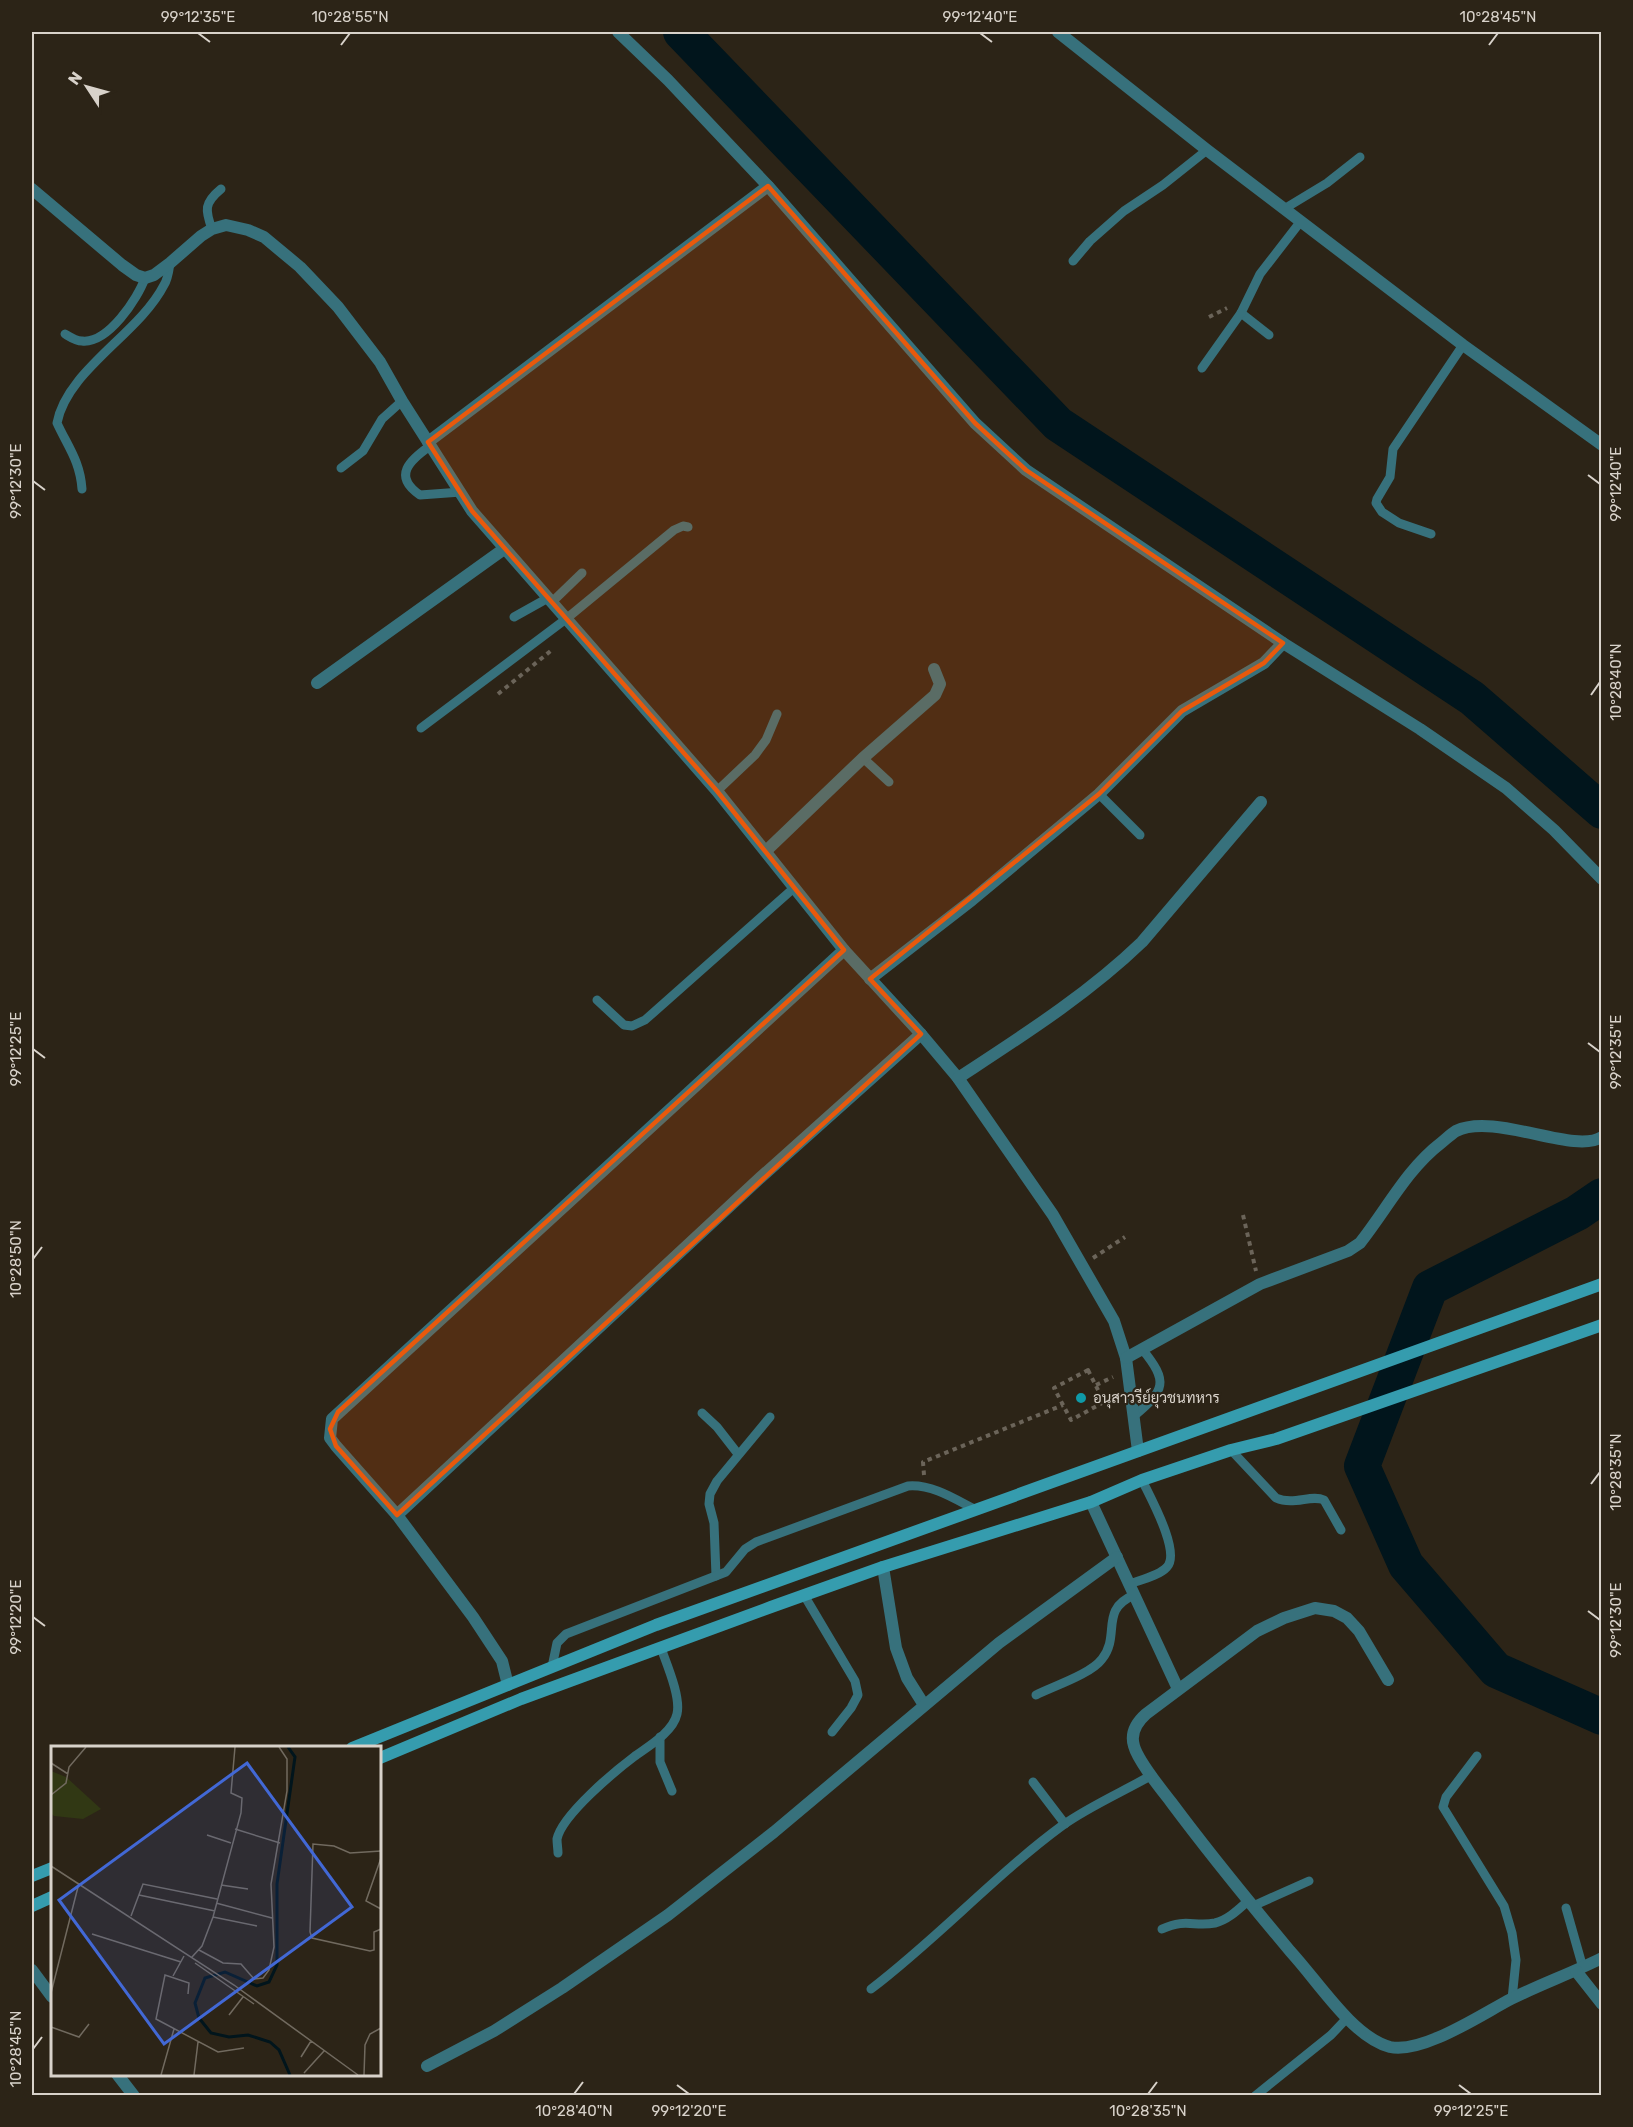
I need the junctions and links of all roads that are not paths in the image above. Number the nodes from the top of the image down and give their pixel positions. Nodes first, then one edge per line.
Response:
1 (618, 32) edge
2 (1058, 32) edge
3 (1207, 150) junction
4 (1360, 157) dead end
5 (768, 186) junction
6 (32, 189) edge
7 (221, 189) dead end
8 (1284, 209) junction
9 (1301, 221) junction
10 (212, 229) junction
11 (1073, 261) dead end
12 (170, 263) junction
13 (145, 278) junction
14 (1241, 313) junction
15 (65, 334) dead end
16 (1269, 335) dead end
17 (1463, 345) junction
18 (1202, 368) dead end
19 (402, 401) junction
20 (429, 444) junction
21 (1602, 445) edge
22 (341, 468) dead end
23 (82, 489) dead end
24 (461, 492) junction
25 (688, 527) dead end
26 (1431, 534) dead end
27 (504, 549) junction
28 (582, 573) dead end
29 (550, 600) junction
30 (514, 617) dead end
31 (566, 619) junction
32 (1283, 644) junction
33 (934, 669) dead end
34 (316, 683) dead end
35 (777, 714) dead end
36 (421, 728) dead end
37 (863, 758) junction
38 (889, 782) dead end
39 (717, 791) junction
40 (1099, 794) junction
41 (1261, 802) dead end
42 (1140, 836) dead end
43 (766, 850) junction
44 (1602, 879) edge
45 (795, 887) junction
46 (844, 950) junction
47 (870, 979) junction
48 (597, 1000) dead end
49 (921, 1034) junction
50 (958, 1078) junction
51 (1602, 1137) edge
52 (1602, 1284) edge
53 (1602, 1325) edge
54 (1142, 1349) junction
55 (1126, 1358) junction
56 (702, 1413) dead end
57 (1134, 1416) junction
58 (770, 1417) dead end
59 (1232, 1450) junction
60 (1138, 1451) junction
61 (738, 1454) junction
62 (1142, 1480) junction
63 (1091, 1502) junction
64 (976, 1510) junction
65 (397, 1515) junction
66 (1341, 1530) dead end
67 (1117, 1557) junction
68 (883, 1567) junction
69 (716, 1576) junction
70 (1131, 1589) junction
71 (804, 1595) junction
72 (662, 1648) junction
73 (552, 1667) junction
74 (1388, 1680) dead end
75 (508, 1685) junction
76 (1178, 1689) junction
77 (1036, 1695) dead end
78 (924, 1705) junction
79 (832, 1732) dead end
80 (660, 1737) junction
81 (357, 1746) edge
82 (1477, 1756) dead end
83 (381, 1758) edge
84 (1152, 1775) junction
85 (1033, 1782) dead end
86 (672, 1791) dead end
87 (1065, 1824) junction
88 (558, 1853) dead end
89 (51, 1868) edge
90 (32, 1876) edge
91 (1309, 1881) dead end
92 (51, 1897) edge
93 (1250, 1904) junction
94 (32, 1906) edge
95 (1566, 1908) dead end
96 (1162, 1929) dead end
97 (1602, 1958) edge
98 (1579, 1969) junction
99 (32, 1970) edge
100 (871, 1989) dead end
101 (51, 1996) edge
102 (1512, 1999) junction
103 (1602, 2004) edge
104 (1347, 2018) junction
105 (427, 2066) dead end
106 (119, 2076) edge
107 (134, 2096) edge
108 (1255, 2096) edge

1 - 5 street
2 - 3 street
3 - 8 street
3 - 11 lane
4 - 8 lane
5 - 20 street
5 - 32 street
6 - 13 street
7 - 10 lane
8 - 9 street
9 - 14 lane
9 - 17 street
10 - 12 street
10 - 19 street
12 - 13 street
12 - 23 lane
13 - 15 lane
14 - 16 lane
14 - 18 lane
17 - 21 street
17 - 26 lane
19 - 20 street
19 - 22 lane
20 - 24 street
20 - 24 lane
24 - 27 street
25 - 31 lane
27 - 29 street
27 - 34 street
28 - 29 lane
29 - 30 lane
29 - 31 street
31 - 36 lane
31 - 39 street
32 - 40 street
32 - 44 street
33 - 37 street
35 - 39 lane
37 - 38 lane
37 - 43 street
39 - 43 street
40 - 42 lane
40 - 47 street
41 - 50 street
43 - 45 street
45 - 46 street
45 - 48 lane
46 - 47 street
46 - 65 street
47 - 49 street
49 - 50 street
49 - 65 street
50 - 55 street
51 - 54 street
52 - 60 main road
53 - 59 main road
54 - 55 street
54 - 57 lane
55 - 57 street
56 - 61 lane
57 - 60 street
58 - 61 lane
59 - 62 main road
59 - 66 lane
60 - 64 main road
61 - 69 lane
62 - 63 main road
62 - 70 lane
63 - 67 street
63 - 68 main road
64 - 69 lane
64 - 73 main road
65 - 75 street
67 - 70 street
67 - 78 street
68 - 71 main road
68 - 78 street
69 - 73 lane
70 - 76 street
70 - 77 lane
71 - 72 main road
71 - 79 lane
72 - 80 lane
72 - 83 main road
73 - 75 main road
74 - 76 street
75 - 81 main road
76 - 84 street
78 - 105 street
80 - 86 lane
80 - 88 lane
82 - 102 lane
84 - 87 lane
84 - 93 street
85 - 87 lane
87 - 100 lane
89 - 90 main road
91 - 93 lane
92 - 94 main road
93 - 96 lane
93 - 104 street
95 - 98 lane
97 - 98 street
98 - 102 street
98 - 103 street
99 - 101 street
102 - 104 street
104 - 108 lane
106 - 107 street

